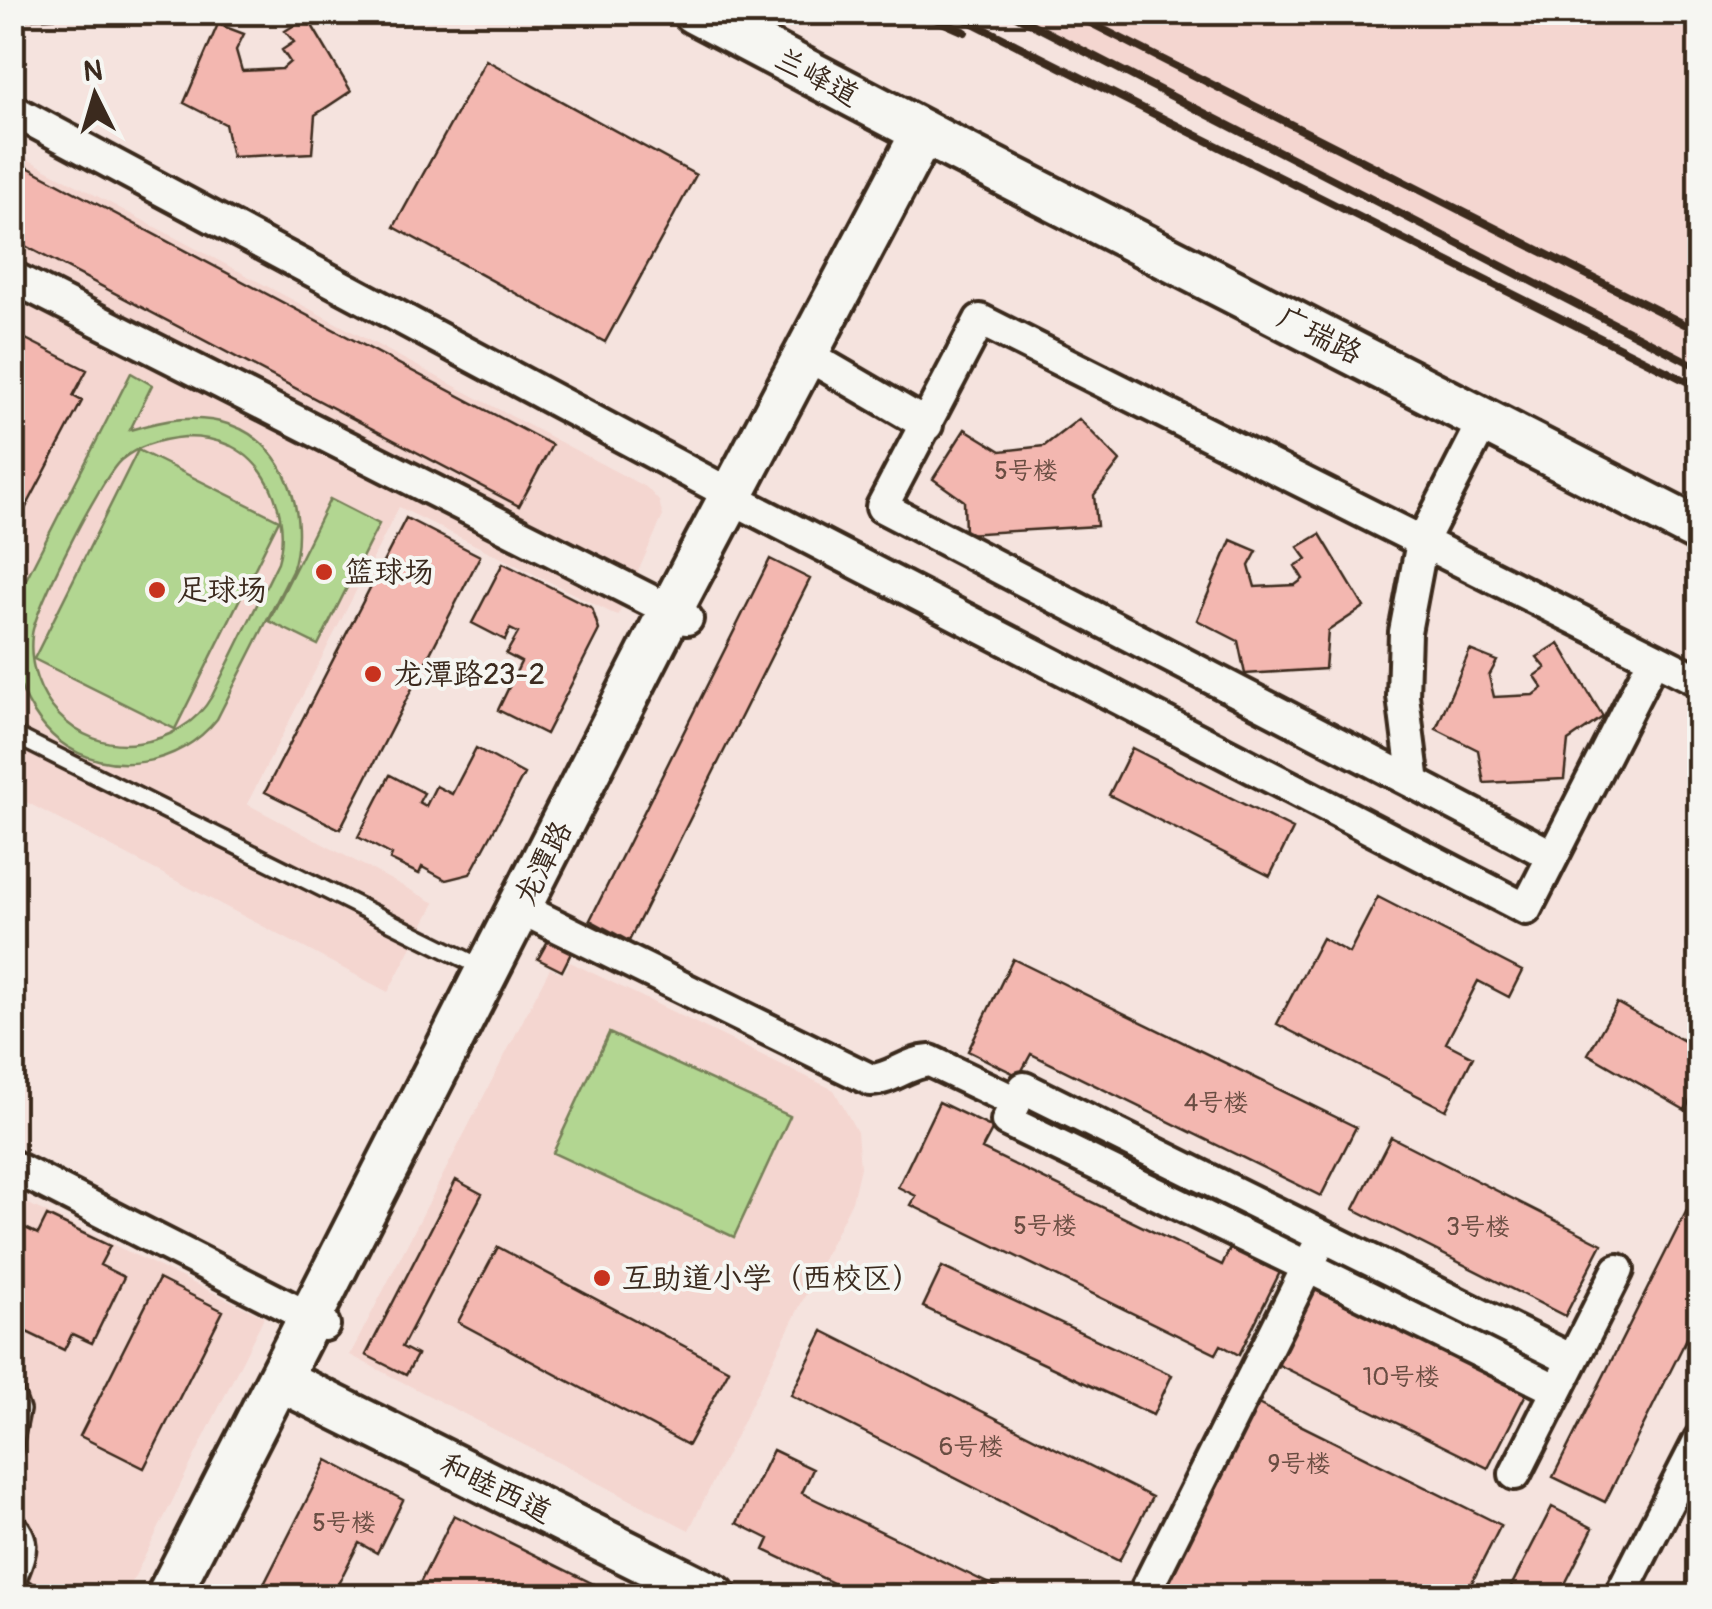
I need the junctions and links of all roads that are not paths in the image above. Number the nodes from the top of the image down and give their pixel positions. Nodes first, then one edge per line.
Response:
1 (694, 12) edge
2 (12, 110) edge
3 (12, 133) edge
4 (931, 137) junction
5 (12, 278) edge
6 (815, 360) junction
7 (1485, 419) junction
8 (926, 425) junction
9 (735, 503) junction
10 (1700, 531) edge
11 (1422, 542) junction
12 (679, 614) junction
13 (1654, 658) junction
14 (1700, 681) edge
15 (12, 734) edge
16 (1414, 783) junction
17 (1553, 856) junction
18 (527, 911) junction
19 (494, 974) junction
20 (1016, 1102) junction
21 (17, 1178) edge
22 (1322, 1237) junction
23 (1308, 1266) junction
24 (1618, 1270) dead end
25 (317, 1322) junction
26 (1572, 1360) junction
27 (286, 1383) junction
28 (12, 1384) edge
29 (1557, 1390) junction
30 (1700, 1440) edge
31 (12, 1455) edge
32 (1514, 1474) dead end
33 (12, 1517) edge
34 (14, 1588) edge
35 (1627, 1594) edge
36 (37, 1596) edge
37 (168, 1596) edge
38 (184, 1596) edge
39 (714, 1596) edge
40 (1144, 1596) edge

1 - 4 street, 兰峰道
2 - 9 street
3 - 9 street
4 - 6 street, 龙潭路
4 - 7 street, 广瑞路
5 - 12 street
6 - 8 street
6 - 9 street, 龙潭路
7 - 10 street, 广瑞路
7 - 11 street
8 - 11 street
8 - 16 street
9 - 12 street, 龙潭路
9 - 17 street
11 - 13 street
11 - 16 street
12 - 18 street, 龙潭路
13 - 14 street
13 - 17 street
15 - 19 lane
16 - 17 street
18 - 19 street, 龙潭路
18 - 20 street
19 - 25 street, 龙潭路
20 - 22 street
20 - 23 street
21 - 25 street
22 - 23 street
22 - 26 street
23 - 29 street
23 - 40 street
24 - 26 street
25 - 27 street, 龙潭路
26 - 29 street
27 - 37 street, 龙潭路
27 - 38 street, 龙潭路
27 - 39 street, 和睦西道
28 - 31 lane
29 - 32 street
30 - 35 street
33 - 34 lane
34 - 36 lane

